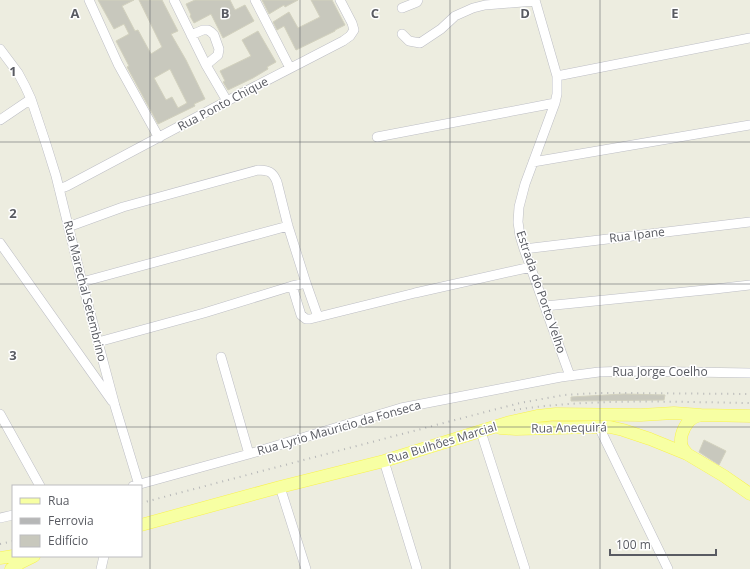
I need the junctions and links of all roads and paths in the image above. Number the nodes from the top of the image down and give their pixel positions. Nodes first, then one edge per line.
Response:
1 (89, 0) edge
2 (174, 0) edge
3 (255, 0) edge
4 (340, 0) edge
5 (418, 0) edge
6 (535, 0) edge
7 (501, 2) edge
8 (402, 8) dead end
9 (402, 34) dead end
10 (191, 35) junction
11 (750, 38) edge
12 (0, 49) edge
13 (206, 65) junction
14 (290, 68) junction
15 (557, 76) junction
16 (31, 99) junction
17 (227, 101) junction
18 (555, 103) junction
19 (0, 120) edge
20 (750, 126) edge
21 (378, 137) dead end
22 (159, 138) junction
23 (533, 162) junction
24 (59, 189) junction
25 (750, 222) edge
26 (288, 226) junction
27 (68, 227) junction
28 (0, 243) edge
29 (524, 249) junction
30 (530, 267) junction
31 (82, 282) junction
32 (306, 283) junction
33 (750, 285) edge
34 (292, 286) junction
35 (545, 306) junction
36 (318, 317) junction
37 (98, 342) junction
38 (221, 356) dead end
39 (104, 362) junction
40 (88, 367) junction
41 (750, 373) edge
42 (570, 376) junction
43 (115, 406) junction
44 (0, 414) edge
45 (701, 415) junction
46 (750, 416) edge
47 (599, 427) junction
48 (492, 428) junction
49 (623, 430) junction
50 (481, 432) junction
51 (608, 446) junction
52 (249, 454) junction
53 (687, 454) junction
54 (384, 461) junction
55 (39, 485) edge
56 (136, 485) edge
57 (280, 487) junction
58 (750, 494) edge
59 (12, 515) edge
60 (0, 518) edge
61 (142, 525) edge
62 (12, 556) edge
63 (32, 557) edge
64 (104, 557) edge
65 (0, 558) edge
66 (11, 569) edge
67 (101, 569) edge
68 (306, 569) edge
69 (417, 569) edge
70 (525, 569) edge
71 (668, 569) edge

1 - 22 street
2 - 10 street
3 - 14 street
4 - 14 street, Rua Ponto Chique
5 - 8 street
6 - 7 street
6 - 15 street, Estrada do Porto Velho
7 - 9 street
10 - 13 street
10 - 13 street
11 - 15 street
12 - 16 street, Rua Marechal Setembrino
13 - 17 street
14 - 17 street, Rua Ponto Chique
15 - 18 street, Estrada do Porto Velho
16 - 19 street
16 - 24 street, Rua Marechal Setembrino
17 - 22 street, Rua Ponto Chique
18 - 21 street
18 - 23 street, Estrada do Porto Velho
20 - 23 street
22 - 24 street, Rua Ponto Chique
23 - 29 street, Estrada do Porto Velho
24 - 27 street, Rua Marechal Setembrino
25 - 29 street, Rua Ipane
26 - 27 street
26 - 31 street
26 - 32 street
27 - 31 street, Rua Marechal Setembrino
28 - 40 street
29 - 30 street, Estrada do Porto Velho
30 - 35 street, Estrada do Porto Velho
30 - 36 street
31 - 37 street, Rua Marechal Setembrino
32 - 34 street
32 - 36 street
33 - 35 street
34 - 36 street
34 - 37 street
35 - 42 street, Estrada do Porto Velho
37 - 39 street, Rua Marechal Setembrino
38 - 52 street
39 - 40 street
39 - 43 street, Rua Marechal Setembrino
40 - 43 street
41 - 42 street, Rua Jorge Coelho
42 - 52 street, Rua Lyrio Mauricio da Fonseca
43 - 56 street, Rua Marechal Setembrino
44 - 55 street
45 - 46 main road, Rua Bulhões Marcial
45 - 48 main road, Rua Bulhões Marcial
45 - 53 main road
47 - 48 main road, Rua Anequirá
47 - 49 main road, Rua Anequirá
47 - 51 street
48 - 50 main road, Rua Bulhões Marcial
49 - 51 street
49 - 53 main road, Rua Anequirá
50 - 54 main road, Rua Bulhões Marcial
50 - 70 street
51 - 71 street
52 - 56 street, Rua Lyrio Mauricio da Fonseca
53 - 58 main road, Rua Anequirá
54 - 57 main road, Rua Bulhões Marcial
54 - 69 street
57 - 61 main road, Rua Bulhões Marcial
57 - 68 street
59 - 60 street
62 - 65 main road
63 - 66 main road
64 - 67 street

